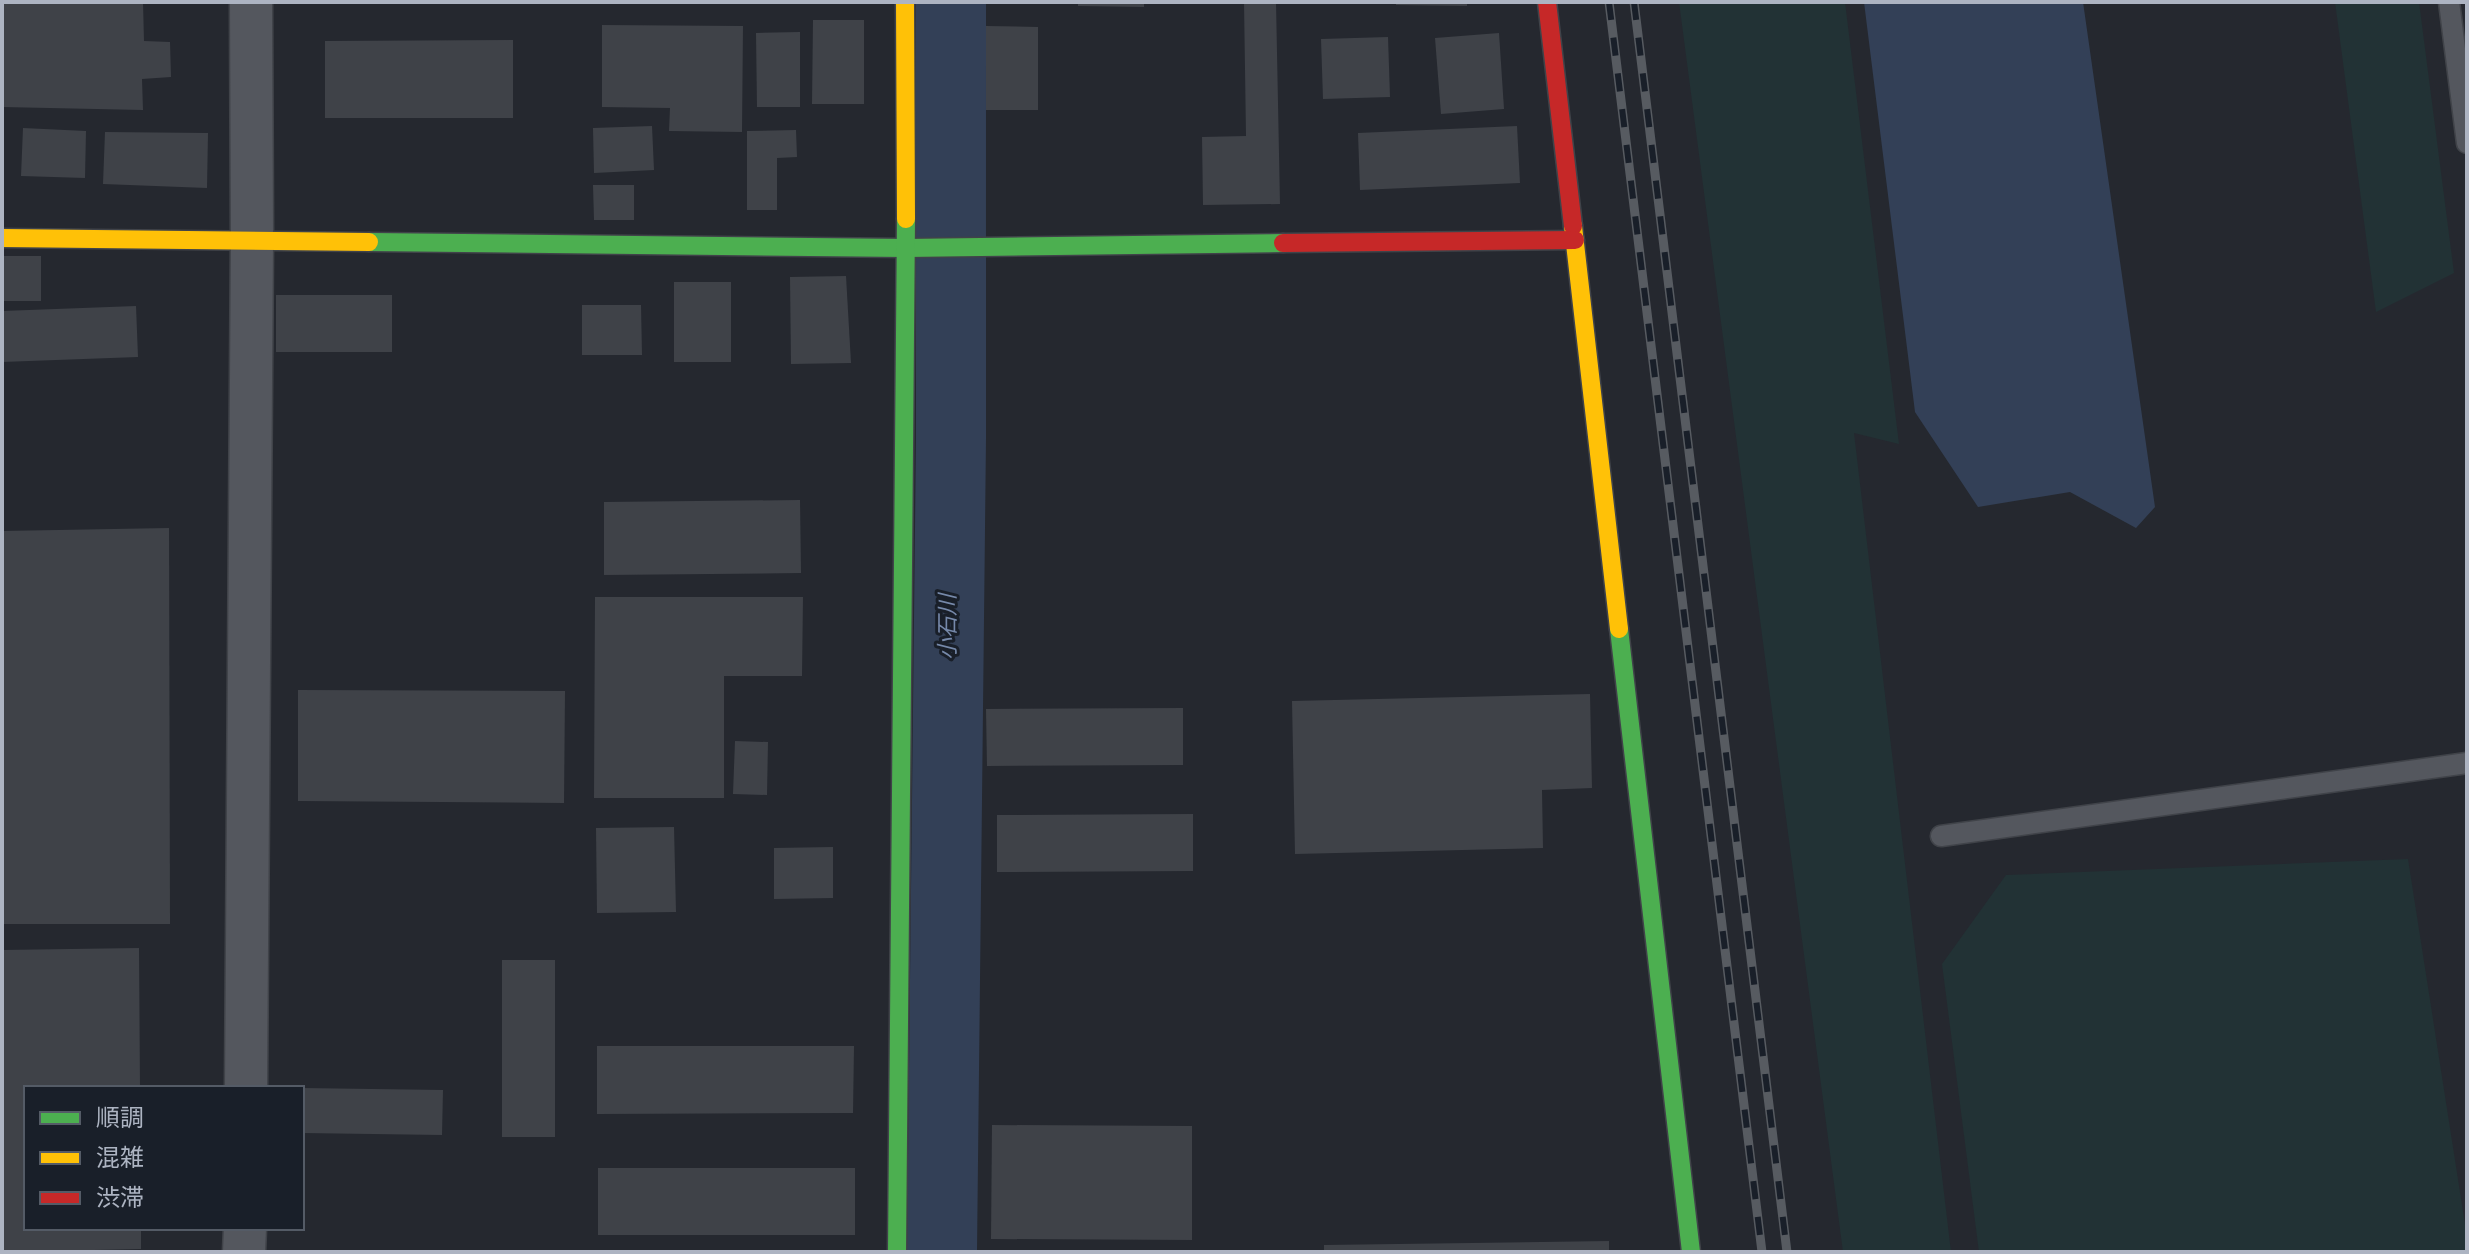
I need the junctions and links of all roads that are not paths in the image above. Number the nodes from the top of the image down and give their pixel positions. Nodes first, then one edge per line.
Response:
1 (251, 2) edge
2 (905, 2) edge
3 (1547, 2) edge
4 (2449, 2) edge
5 (2467, 143) edge
6 (2, 238) edge
7 (252, 239) junction
8 (1575, 240) junction
9 (906, 248) junction
10 (2467, 763) edge
11 (1941, 836) dead end
12 (246, 1086) edge
13 (245, 1230) edge
14 (244, 1252) edge
15 (897, 1252) edge
16 (1691, 1252) edge

1 - 7 street
2 - 9 street
3 - 8 street
4 - 5 lane
6 - 7 street
7 - 9 street
7 - 12 street
8 - 9 street
8 - 16 street
9 - 15 street
10 - 11 lane
13 - 14 street

